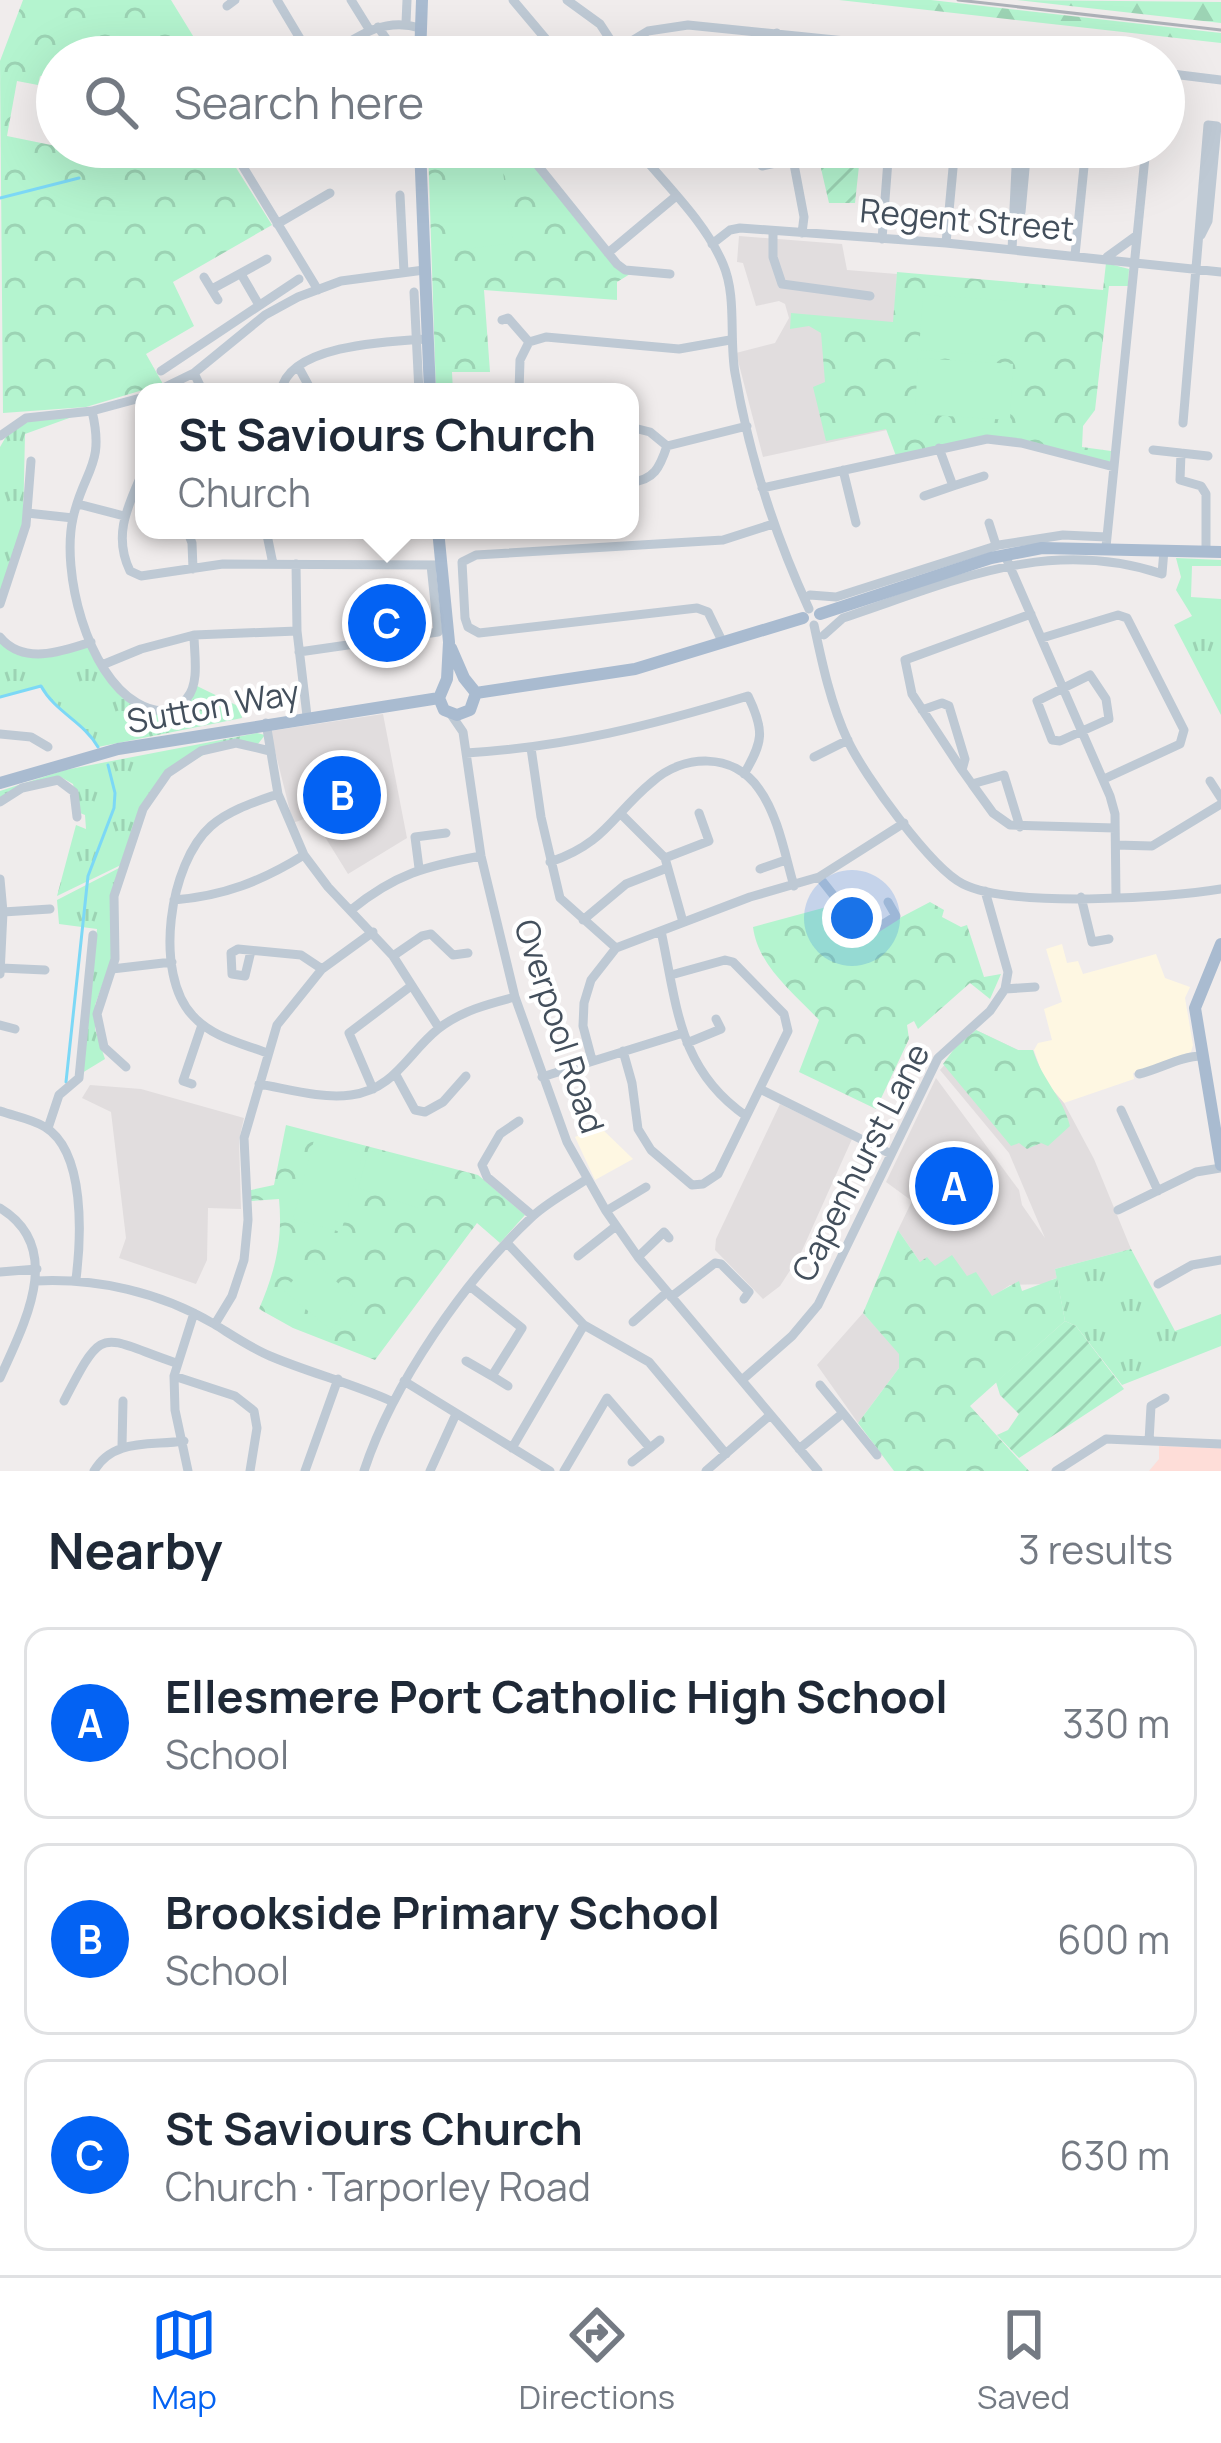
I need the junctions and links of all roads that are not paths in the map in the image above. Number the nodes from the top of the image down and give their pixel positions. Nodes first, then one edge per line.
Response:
1 (277, 0) edge
2 (351, 0) edge
3 (407, 0) edge
4 (422, 0) edge
5 (513, 0) edge
6 (567, 0) edge
7 (413, 25) junction
8 (374, 28) junction
9 (777, 33) junction
10 (298, 36) edge
11 (360, 36) edge
12 (381, 36) edge
13 (415, 36) edge
14 (543, 36) edge
15 (607, 36) edge
16 (641, 36) edge
17 (777, 36) edge
18 (797, 36) edge
19 (1185, 76) edge
20 (1221, 80) edge
21 (1208, 166) dead end
22 (244, 168) edge
23 (421, 168) edge
24 (540, 168) edge
25 (652, 168) edge
26 (795, 168) edge
27 (887, 168) edge
28 (953, 168) edge
29 (1019, 168) edge
30 (1084, 168) edge
31 (1144, 168) edge
32 (330, 192) dead end
33 (400, 195) dead end
34 (675, 197) junction
35 (277, 224) junction
36 (773, 231) junction
37 (1138, 232) junction
38 (802, 233) junction
39 (882, 239) junction
40 (946, 243) junction
41 (712, 244) junction
42 (1012, 250) junction
43 (608, 254) junction
44 (1075, 255) junction
45 (1107, 257) junction
46 (267, 259) dead end
47 (1136, 260) junction
48 (1198, 266) junction
49 (424, 270) junction
50 (404, 272) junction
51 (1221, 272) edge
52 (241, 274) junction
53 (670, 274) dead end
54 (204, 277) dead end
55 (299, 279) dead end
56 (318, 290) junction
57 (414, 292) dead end
58 (870, 296) dead end
59 (258, 304) junction
60 (265, 315) junction
61 (506, 317) dead end
62 (422, 339) junction
63 (730, 340) junction
64 (205, 341) junction
65 (529, 342) junction
66 (214, 356) junction
67 (299, 368) junction
68 (161, 371) dead end
69 (194, 373) junction
70 (173, 383) edge
71 (199, 383) edge
72 (284, 383) edge
73 (307, 383) edge
74 (420, 383) edge
75 (429, 383) edge
76 (519, 383) edge
77 (135, 399) edge
78 (92, 411) junction
79 (1183, 423) dead end
80 (747, 425) junction
81 (639, 429) edge
82 (0, 436) edge
83 (667, 446) junction
84 (940, 448) junction
85 (1153, 450) dead end
86 (1180, 453) junction
87 (1208, 456) dead end
88 (31, 460) dead end
89 (1114, 466) junction
90 (842, 470) junction
91 (984, 476) dead end
92 (639, 482) edge
93 (953, 486) junction
94 (762, 488) junction
95 (135, 490) edge
96 (924, 496) dead end
97 (78, 504) junction
98 (27, 513) junction
99 (124, 516) junction
100 (73, 518) junction
101 (856, 523) dead end
102 (989, 523) dead end
103 (773, 524) junction
104 (190, 539) edge
105 (268, 539) edge
106 (437, 539) edge
107 (1107, 542) junction
108 (1164, 550) junction
109 (1214, 552) edge
110 (1003, 555) junction
111 (273, 564) junction
112 (296, 564) junction
113 (436, 565) junction
114 (193, 569) junction
115 (0, 604) edge
116 (1031, 614) junction
117 (818, 618) junction
118 (297, 632) junction
119 (194, 634) junction
120 (0, 637) edge
121 (1042, 638) junction
122 (91, 642) junction
123 (449, 642) junction
124 (723, 644) junction
125 (299, 652) junction
126 (102, 665) junction
127 (464, 678) junction
128 (447, 680) junction
129 (1064, 686) junction
130 (476, 693) junction
131 (439, 698) junction
132 (470, 710) junction
133 (922, 710) junction
134 (450, 713) junction
135 (307, 716) junction
136 (266, 723) junction
137 (1082, 731) junction
138 (463, 732) junction
139 (0, 734) edge
140 (848, 740) junction
141 (48, 747) dead end
142 (531, 748) junction
143 (270, 751) junction
144 (466, 753) junction
145 (814, 758) dead end
146 (962, 770) junction
147 (744, 774) junction
148 (1104, 779) junction
149 (1210, 782) dead end
150 (0, 783) edge
151 (972, 784) junction
152 (278, 794) junction
153 (1221, 801) edge
154 (0, 802) edge
155 (699, 813) dead end
156 (622, 815) junction
157 (77, 817) dead end
158 (904, 823) junction
159 (1021, 827) junction
160 (1115, 828) junction
161 (446, 833) dead end
162 (1116, 845) junction
163 (304, 855) junction
164 (481, 856) junction
165 (786, 860) junction
166 (550, 862) junction
167 (666, 863) junction
168 (419, 868) junction
169 (760, 869) dead end
170 (819, 877) junction
171 (0, 879) edge
172 (794, 886) junction
173 (1221, 889) edge
174 (985, 891) junction
175 (1081, 897) junction
176 (1116, 898) junction
177 (174, 900) junction
178 (888, 902) dead end
179 (2, 904) edge
180 (50, 909) dead end
181 (352, 910) junction
182 (583, 920) junction
183 (682, 922) junction
184 (661, 931) junction
185 (373, 932) junction
186 (93, 935) dead end
187 (1109, 939) dead end
188 (1221, 944) edge
189 (616, 948) junction
190 (251, 951) dead end
191 (468, 953) dead end
192 (393, 956) junction
193 (172, 962) junction
194 (112, 969) junction
195 (322, 969) junction
196 (45, 970) dead end
197 (1, 971) edge
198 (671, 975) junction
199 (411, 986) junction
200 (1035, 987) dead end
201 (1005, 989) junction
202 (515, 997) junction
203 (716, 1019) dead end
204 (0, 1024) edge
205 (202, 1024) junction
206 (439, 1028) junction
207 (15, 1029) dead end
208 (685, 1038) junction
209 (623, 1052) junction
210 (267, 1053) junction
211 (1202, 1055) junction
212 (592, 1060) junction
213 (126, 1067) dead end
214 (1138, 1074) dead end
215 (396, 1076) junction
216 (462, 1077) dead end
217 (542, 1077) junction
218 (183, 1082) dead end
219 (259, 1084) junction
220 (373, 1089) junction
221 (760, 1089) junction
222 (241, 1100) dead end
223 (1216, 1100) edge
224 (254, 1103) junction
225 (1121, 1110) dead end
226 (0, 1111) edge
227 (746, 1116) junction
228 (516, 1121) dead end
229 (48, 1128) junction
230 (891, 1154) junction
231 (1221, 1166) edge
232 (586, 1179) junction
233 (644, 1191) dead end
234 (1157, 1191) junction
235 (0, 1208) edge
236 (1118, 1210) dead end
237 (605, 1211) junction
238 (533, 1216) junction
239 (616, 1226) junction
240 (669, 1238) dead end
241 (508, 1244) junction
242 (578, 1256) dead end
243 (638, 1257) junction
244 (1221, 1259) edge
245 (0, 1272) edge
246 (36, 1275) junction
247 (76, 1279) junction
248 (1158, 1284) dead end
249 (471, 1287) junction
250 (669, 1294) junction
251 (744, 1299) dead end
252 (194, 1313) junction
253 (633, 1322) dead end
254 (215, 1324) junction
255 (584, 1325) junction
256 (466, 1361) dead end
257 (176, 1363) junction
258 (174, 1376) junction
259 (492, 1376) junction
260 (0, 1378) edge
261 (338, 1379) junction
262 (742, 1380) junction
263 (404, 1381) junction
264 (508, 1386) dead end
265 (820, 1386) dead end
266 (594, 1388) dead end
267 (607, 1398) junction
268 (1166, 1398) dead end
269 (64, 1400) dead end
270 (123, 1401) dead end
271 (391, 1401) junction
272 (843, 1413) junction
273 (456, 1414) junction
274 (769, 1416) junction
275 (184, 1441) junction
276 (1149, 1442) junction
277 (1221, 1444) edge
278 (122, 1446) junction
279 (512, 1448) junction
280 (800, 1449) junction
281 (726, 1454) junction
282 (877, 1455) dead end
283 (632, 1462) dead end
284 (1072, 1466) edge
285 (94, 1471) edge
286 (188, 1471) edge
287 (250, 1471) edge
288 (305, 1471) edge
289 (364, 1471) edge
290 (430, 1471) edge
291 (550, 1471) edge
292 (564, 1471) edge
293 (706, 1471) edge
294 (818, 1471) edge
295 (1055, 1471) edge

1 - 10 street
2 - 8 street
3 - 7 street
4 - 7 main road
5 - 14 street
6 - 15 street
7 - 8 street
7 - 13 main road
8 - 11 street
8 - 12 street
9 - 16 street
9 - 17 street
9 - 18 street
19 - 20 street
21 - 48 street
22 - 35 street
23 - 49 main road
24 - 43 street
25 - 34 street
26 - 38 street
27 - 39 street
28 - 40 street
29 - 42 street
30 - 44 street
31 - 37 street
32 - 35 street
33 - 50 street
34 - 41 street
34 - 43 street
35 - 56 street
36 - 38 street, Regent Street
36 - 41 street, Regent Street
36 - 58 street
37 - 45 street
37 - 47 street
38 - 39 street, Regent Street
39 - 40 street, Regent Street
40 - 42 street, Regent Street
41 - 63 street
42 - 44 street, Regent Street
43 - 53 street
44 - 45 street, Regent Street
45 - 47 street, Regent Street
46 - 52 street
47 - 48 street, Regent Street
47 - 89 street
48 - 51 street, Regent Street
48 - 79 street
49 - 50 street
49 - 62 main road
50 - 56 street
52 - 54 street
52 - 59 street
55 - 59 street
56 - 60 street
57 - 62 street
59 - 60 street
59 - 64 street
60 - 66 street
61 - 65 street
62 - 67 street
62 - 74 street
62 - 75 main road
63 - 65 street
63 - 80 street
64 - 66 street
64 - 68 street
65 - 76 street
66 - 69 street
67 - 72 street
67 - 73 street
69 - 70 street
69 - 71 street
77 - 78 street
78 - 82 street
78 - 97 street
80 - 83 street
80 - 94 street
81 - 83 street
83 - 92 street
84 - 89 street
84 - 90 street
84 - 93 street
85 - 86 street
86 - 87 street
86 - 109 street
88 - 98 street
89 - 107 street
90 - 94 street
90 - 101 street
91 - 93 street
93 - 96 street
94 - 103 street
95 - 99 street
97 - 99 street
97 - 100 street
98 - 100 street
98 - 115 street
99 - 114 street
100 - 122 street
102 - 110 street
103 - 117 street
103 - 124 street
104 - 114 street
105 - 111 street
106 - 113 main road
107 - 108 main road
107 - 110 main road
108 - 109 main road
108 - 110 street
110 - 116 street
110 - 117 main road
110 - 117 street
111 - 112 street
111 - 114 street
112 - 113 street
112 - 118 street
113 - 123 main road
113 - 125 street
116 - 121 street
116 - 133 street
117 - 124 main road
117 - 140 street
118 - 119 street
118 - 125 street
119 - 126 street
119 - 126 street
120 - 122 street
121 - 129 street
121 - 148 street
122 - 126 street
123 - 127 main road
123 - 128 main road
124 - 130 main road
125 - 135 street
127 - 128 main road
127 - 130 main road
128 - 131 main road
129 - 137 street
129 - 137 street
129 - 137 street
130 - 132 main road
131 - 134 main road
131 - 135 main road, Sutton Way
132 - 134 main road
132 - 138 street, Overpool Road
133 - 146 street
133 - 146 street
134 - 138 street, Overpool Road
135 - 136 main road, Sutton Way
136 - 143 street
136 - 150 main road, Sutton Way
137 - 148 street
138 - 144 street, Overpool Road
139 - 141 street
140 - 145 street
140 - 158 street
142 - 144 street
142 - 147 street
142 - 166 street
143 - 152 street
143 - 194 street
144 - 164 street, Overpool Road
146 - 151 street
147 - 156 street
147 - 165 street
148 - 160 street
149 - 153 street
151 - 159 street
151 - 159 street
152 - 163 street
152 - 177 street
153 - 162 street
154 - 157 street
155 - 167 street
156 - 166 street
156 - 167 street
158 - 170 street
158 - 174 street
159 - 160 street
160 - 162 street
161 - 168 street
162 - 176 street
163 - 177 street
163 - 181 street
164 - 168 street
164 - 202 street, Overpool Road
165 - 169 street
165 - 172 street
166 - 182 street
167 - 182 street
167 - 183 street
168 - 181 street
170 - 172 street
170 - 178 street
171 - 179 street
172 - 183 street
173 - 176 street
174 - 175 street
174 - 201 street
175 - 176 street
175 - 187 street
177 - 193 street
179 - 180 street
179 - 197 street
181 - 185 street
182 - 189 street
183 - 184 street
184 - 189 street
184 - 198 street
185 - 192 street
185 - 195 street
186 - 229 street
188 - 211 main road
189 - 212 street
190 - 195 street
191 - 192 street
192 - 199 street
193 - 194 street
193 - 205 street
194 - 213 street
195 - 210 street
196 - 197 street
198 - 208 street
198 - 221 street
199 - 206 street
199 - 220 street
200 - 201 street
201 - 230 street, Capenhurst Lane
202 - 206 street
202 - 217 street, Overpool Road
203 - 208 street
204 - 207 street
205 - 210 street
205 - 218 street
206 - 215 street
208 - 209 street
208 - 227 street
209 - 212 street
209 - 227 street
210 - 219 street
211 - 214 street
211 - 223 main road
212 - 217 street
215 - 216 street
215 - 220 street
217 - 232 street, Overpool Road
219 - 220 street
219 - 224 street
221 - 227 street
221 - 230 street
222 - 224 street
223 - 231 main road
224 - 254 street
225 - 234 street
226 - 229 street
228 - 238 street
229 - 247 street
230 - 262 street, Capenhurst Lane
231 - 234 street
232 - 237 street, Overpool Road
232 - 238 street
233 - 237 street
234 - 236 street
235 - 246 street
237 - 239 street, Overpool Road
238 - 241 street
239 - 242 street
239 - 243 street, Overpool Road
240 - 243 street
241 - 249 street
241 - 255 street
243 - 250 street, Overpool Road
244 - 248 street
245 - 246 street
246 - 247 street
246 - 260 street
247 - 252 street
249 - 259 street
249 - 263 street
250 - 251 street
250 - 253 street
250 - 262 street, Overpool Road
252 - 254 street
252 - 257 street
254 - 261 street
255 - 279 street
255 - 281 street
256 - 259 street
257 - 258 street
257 - 269 street
258 - 275 street
258 - 287 street
259 - 264 street
261 - 271 street
261 - 288 street
262 - 274 street, Overpool Road
263 - 271 street
263 - 273 street
265 - 272 street
266 - 267 street
267 - 283 street
267 - 292 street
268 - 276 street
270 - 278 street
271 - 289 street
272 - 280 street
272 - 282 street
273 - 279 street
273 - 290 street
274 - 280 street, Overpool Road
274 - 281 street
275 - 278 street
275 - 286 street
276 - 277 street
276 - 284 street
278 - 285 street
279 - 291 street
280 - 294 street, Overpool Road
281 - 293 street
284 - 295 street

